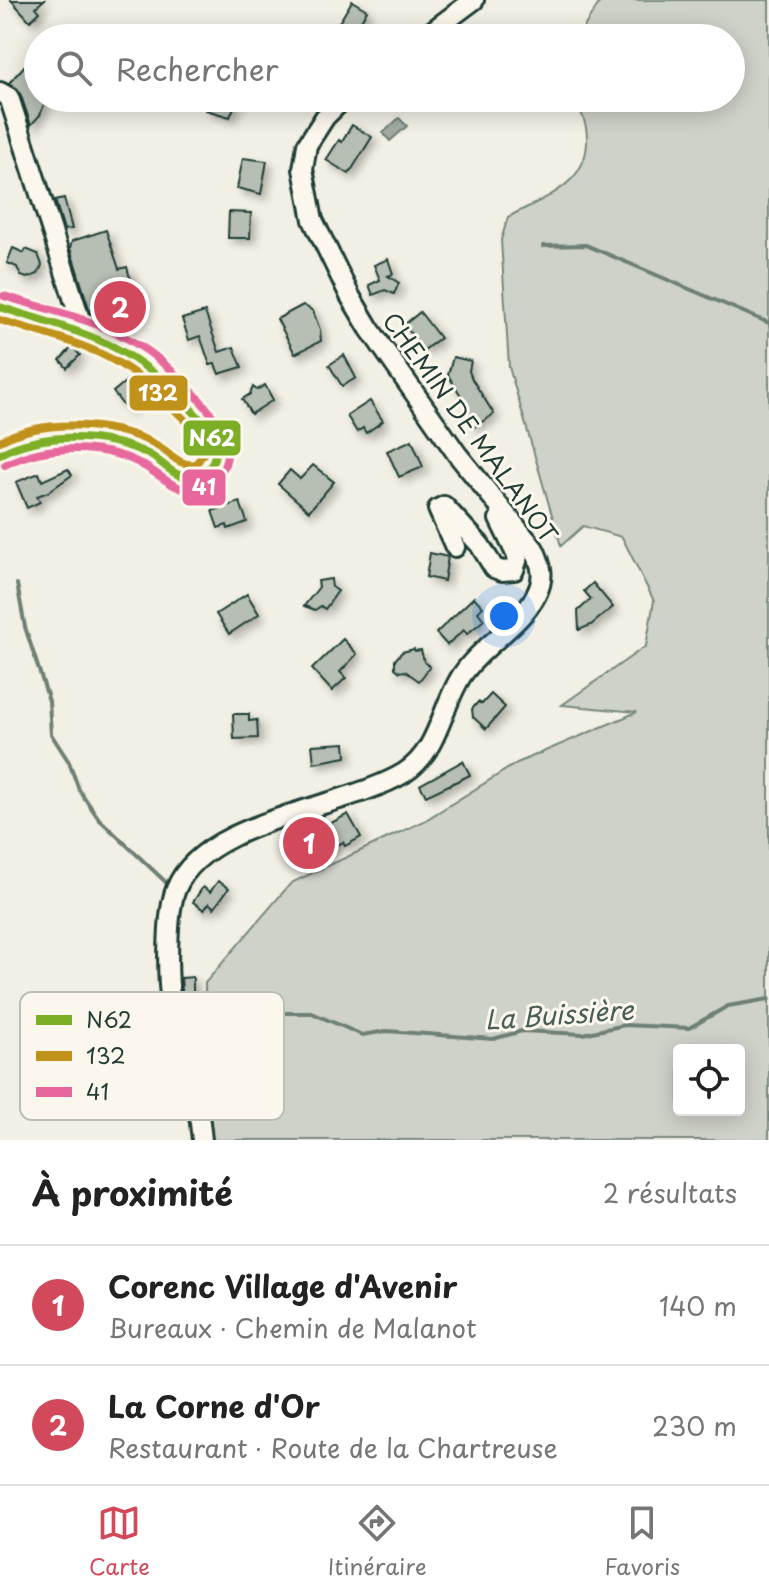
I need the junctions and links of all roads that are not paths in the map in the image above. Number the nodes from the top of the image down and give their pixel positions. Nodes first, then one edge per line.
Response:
1 (474, 0) edge
2 (442, 24) edge
3 (0, 92) edge
4 (330, 112) edge
5 (0, 307) edge
6 (82, 335) junction
7 (0, 454) edge
8 (504, 511) junction
9 (455, 547) dead end
10 (171, 992) edge
11 (199, 1120) edge
12 (202, 1140) edge

1 - 2 street
3 - 6 street
4 - 8 street, CHEMIN DE MALANOT
5 - 6 main road
6 - 7 main road
8 - 9 street
8 - 10 street, CHEMIN DE MALANOT
11 - 12 street, CHEMIN DE MALANOT

